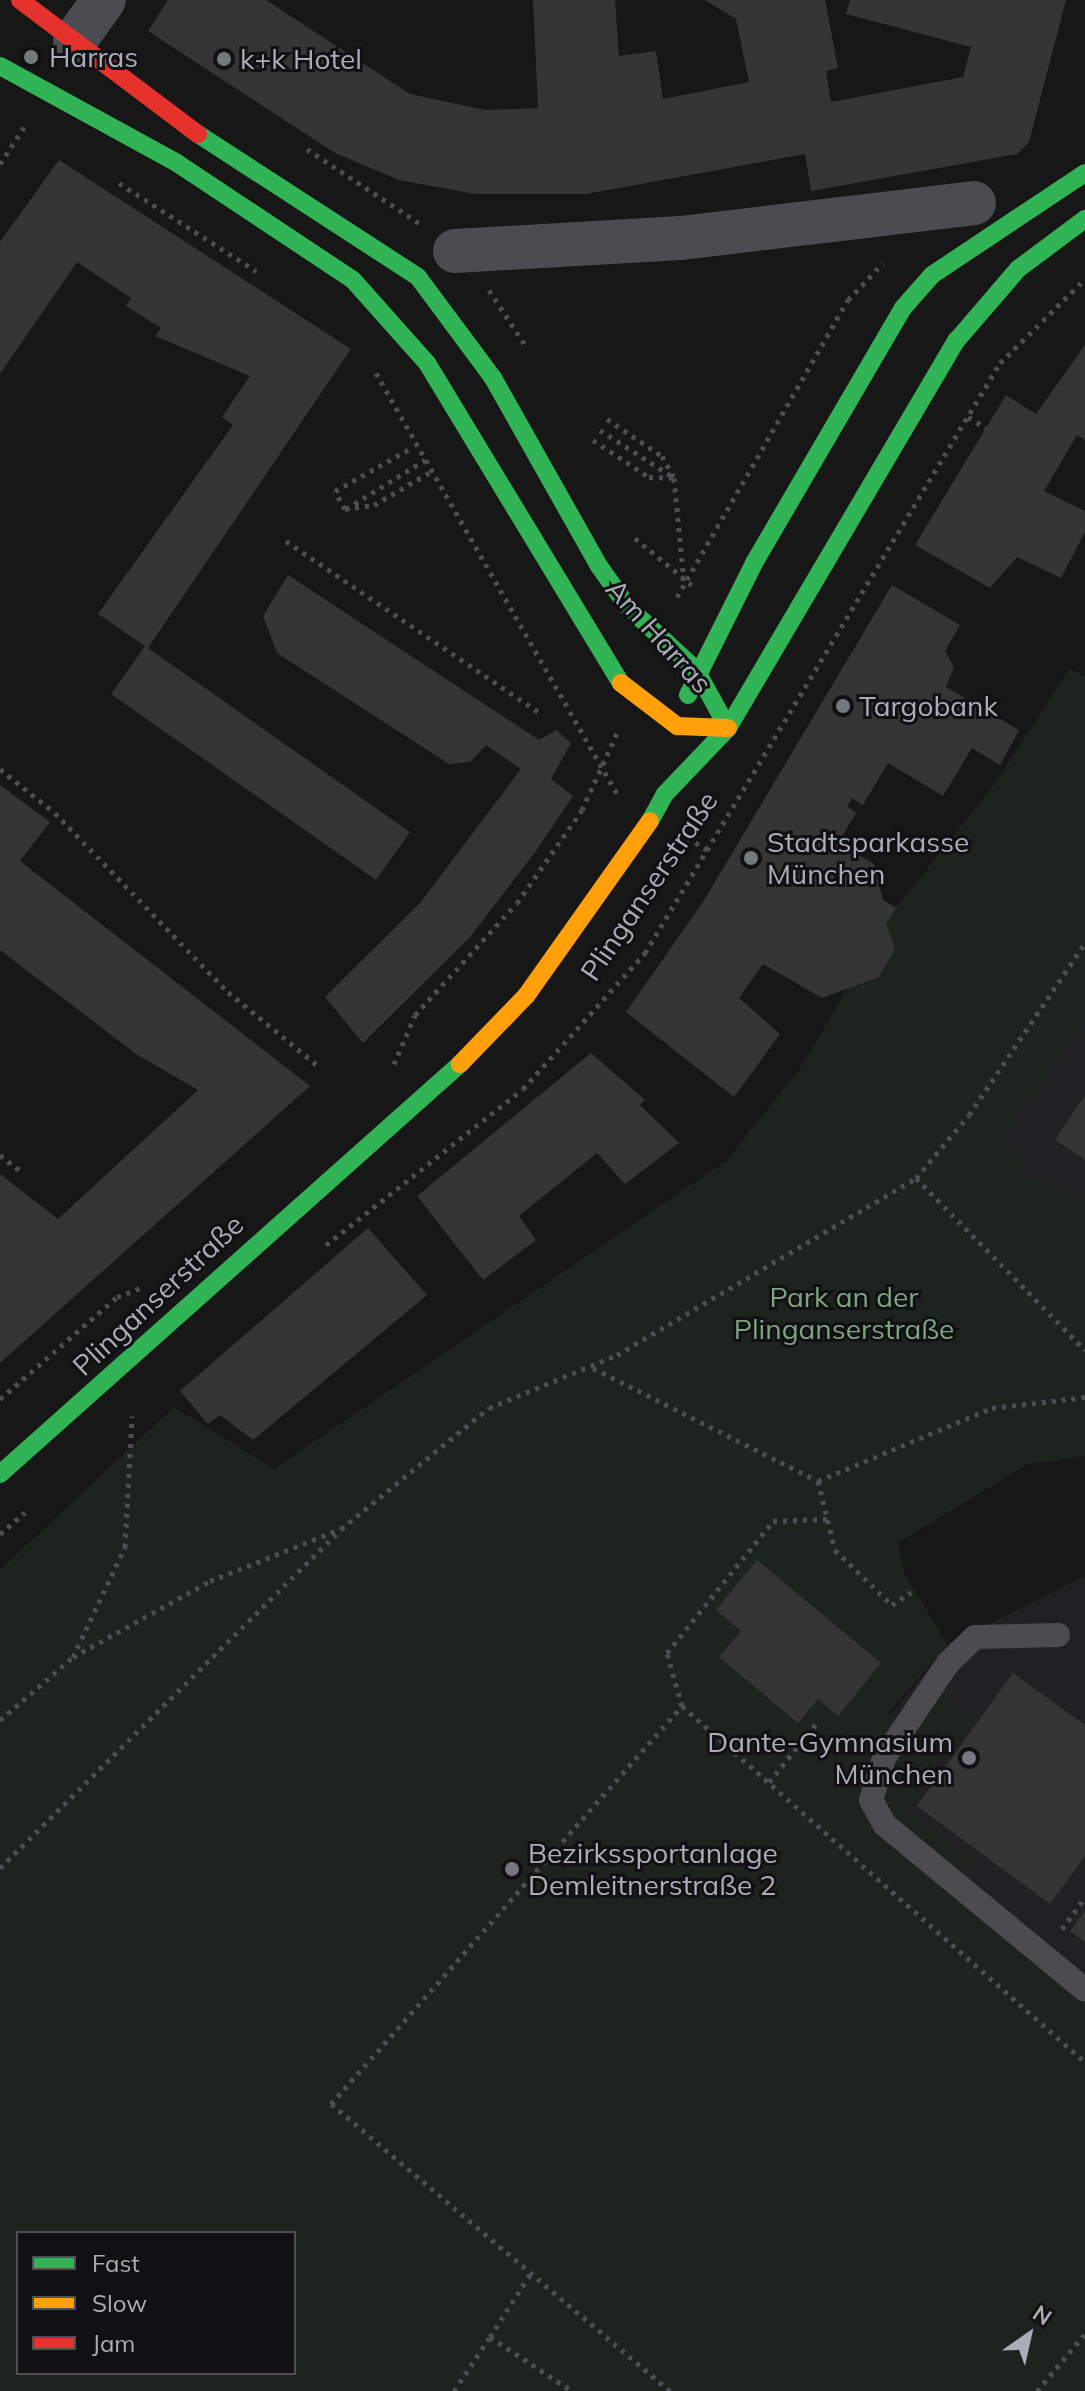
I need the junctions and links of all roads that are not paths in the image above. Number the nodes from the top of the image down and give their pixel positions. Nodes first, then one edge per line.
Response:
1 (20, 0) edge
2 (104, 0) edge
3 (75, 40) junction
4 (0, 66) edge
5 (1085, 173) edge
6 (974, 203) dead end
7 (1085, 219) edge
8 (455, 251) dead end
9 (696, 670) junction
10 (677, 726) junction
11 (728, 728) junction
12 (665, 794) junction
13 (0, 1474) edge
14 (1058, 1635) dead end
15 (1085, 1990) edge

1 - 3 main road, Am Harras
2 - 3 street
3 - 9 main road, Am Harras
4 - 10 main road, Am Harras
5 - 9 main road, Plinganserstraße
6 - 8 street
7 - 11 main road, Plinganserstraße
9 - 10 main road, Plinganserstraße
9 - 11 main road, Am Harras
10 - 11 main road, Am Harras
10 - 12 main road, Plinganserstraße
11 - 12 main road, Plinganserstraße
12 - 13 main road, Plinganserstraße
14 - 15 lane

